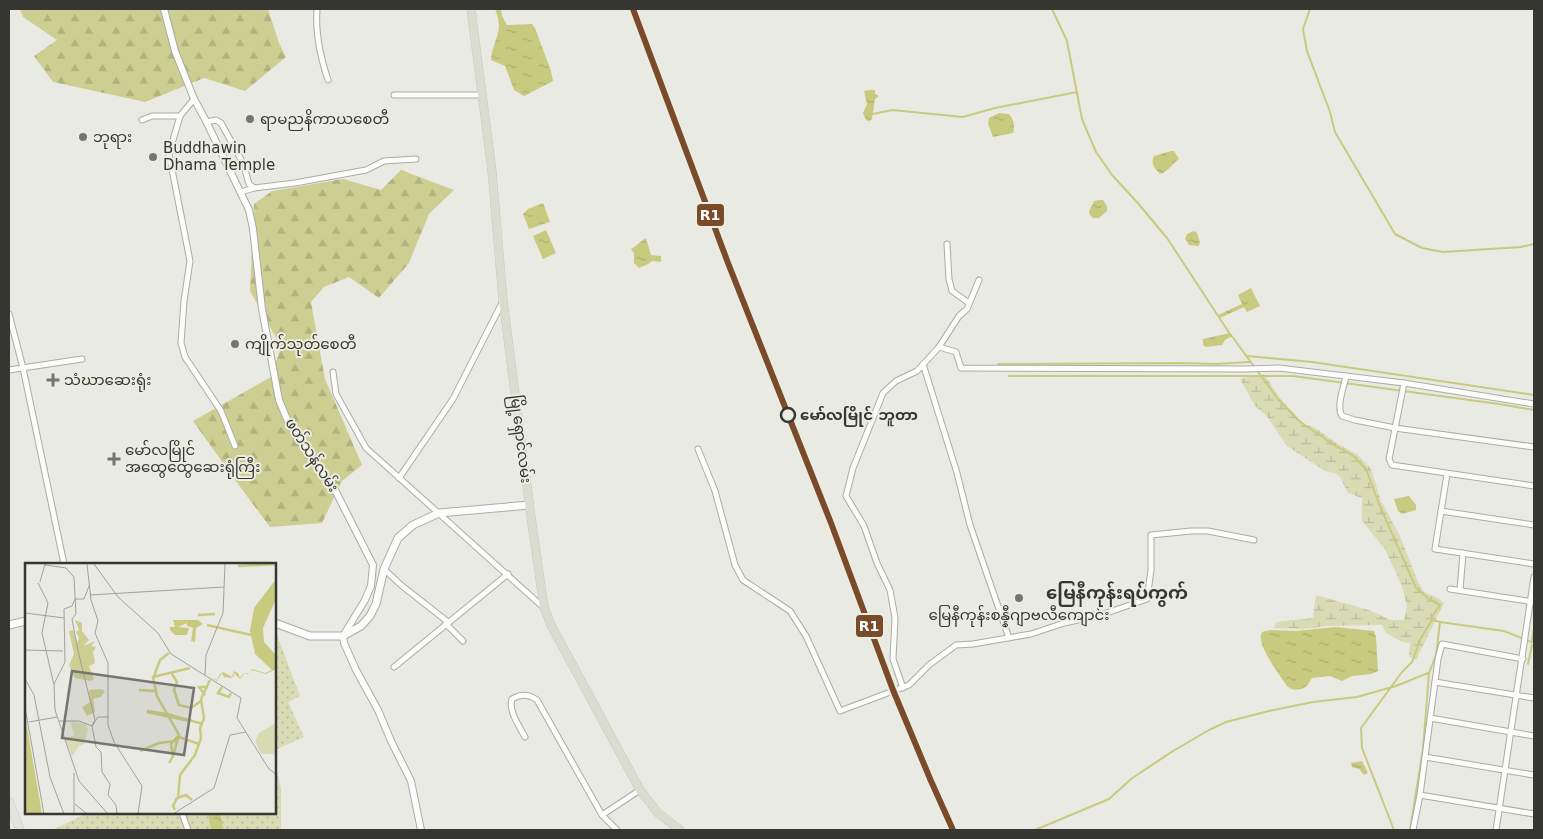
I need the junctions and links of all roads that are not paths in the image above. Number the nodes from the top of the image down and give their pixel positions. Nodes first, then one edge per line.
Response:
1 (164, 9) edge
2 (317, 9) edge
3 (471, 9) edge
4 (328, 80) dead end
5 (394, 95) dead end
6 (483, 95) junction
7 (194, 99) junction
8 (180, 116) junction
9 (142, 120) dead end
10 (206, 122) junction
11 (416, 159) dead end
12 (254, 188) junction
13 (241, 192) junction
14 (947, 244) dead end
15 (979, 280) dead end
16 (503, 300) junction
17 (969, 304) junction
18 (9, 314) edge
19 (938, 347) junction
20 (82, 359) dead end
21 (923, 364) junction
22 (23, 368) junction
23 (9, 370) edge
24 (333, 372) dead end
25 (1346, 376) junction
26 (1404, 383) junction
27 (1534, 404) edge
28 (1395, 428) junction
29 (235, 446) dead end
30 (1534, 447) edge
31 (698, 449) dead end
32 (1447, 474) junction
33 (399, 478) junction
34 (1534, 486) edge
35 (529, 505) junction
36 (1441, 511) junction
37 (439, 513) junction
38 (1534, 525) edge
39 (1254, 540) dead end
40 (1463, 553) junction
41 (64, 563) edge
42 (1534, 564) edge
43 (384, 569) junction
44 (508, 574) junction
45 (1534, 576) edge
46 (1450, 589) dead end
47 (1460, 590) junction
48 (1533, 602) edge
49 (544, 607) junction
50 (25, 622) edge
51 (276, 623) edge
52 (447, 623) junction
53 (9, 625) edge
54 (343, 636) junction
55 (1009, 638) junction
56 (463, 641) dead end
57 (1522, 658) junction
58 (394, 668) dead end
59 (1436, 682) junction
60 (902, 688) junction
61 (1517, 695) junction
62 (1534, 698) edge
63 (1430, 718) junction
64 (1511, 732) junction
65 (1534, 736) edge
66 (525, 737) dead end
67 (1424, 757) junction
68 (1505, 770) junction
69 (1534, 775) edge
70 (640, 790) junction
71 (1420, 795) junction
72 (9, 801) edge
73 (1499, 808) junction
74 (11, 812) edge
75 (182, 814) edge
76 (602, 814) junction
77 (1534, 814) edge
78 (20, 830) edge
79 (188, 830) edge
80 (421, 830) edge
81 (617, 830) edge
82 (680, 830) edge
83 (1413, 830) edge
84 (1496, 830) edge

1 - 7 street, ဖတ်သန်လမ်း
2 - 4 street
3 - 6 highway, မြို့ရှောင်လမ်း
5 - 6 street
6 - 16 highway, မြို့ရှောင်လမ်း
7 - 8 street
7 - 10 street, ဖတ်သန်လမ်း
8 - 9 street
8 - 29 street
10 - 12 street
10 - 13 street, ဖတ်သန်လမ်း
11 - 12 street
12 - 13 street
13 - 54 street, ဖတ်သန်လမ်း
14 - 17 street
15 - 17 street
16 - 33 street
16 - 35 highway, မြို့ရှောင်လမ်း
17 - 19 street
18 - 22 street
19 - 21 street
19 - 25 street
20 - 22 street
21 - 55 street
21 - 60 street
22 - 23 street
22 - 41 street
24 - 33 street
25 - 26 street
25 - 28 street
26 - 27 street
26 - 28 street
28 - 30 street
28 - 32 street
31 - 60 street
32 - 34 street
32 - 36 street
33 - 37 street
35 - 37 main road
35 - 49 highway, မြို့ရှောင်လမ်း
36 - 38 street
36 - 40 street
37 - 43 main road
37 - 44 street
39 - 55 street
40 - 42 street
40 - 47 street
43 - 52 street
43 - 54 main road
44 - 49 street
44 - 52 street
45 - 48 street
46 - 47 street
47 - 48 street
48 - 57 street
49 - 70 highway, မြို့ရှောင်လမ်း
50 - 53 main road
51 - 54 main road
52 - 56 street
52 - 58 street
54 - 80 street
55 - 60 street
57 - 59 street
57 - 61 street
59 - 61 street
59 - 63 street
61 - 62 street
61 - 64 street
63 - 64 street
63 - 67 street
64 - 65 street
64 - 68 street
66 - 76 street
67 - 68 street
67 - 71 street
68 - 69 street
68 - 73 street
70 - 76 street
70 - 82 highway, မြို့ရှောင်လမ်း
71 - 73 street
71 - 83 street
72 - 74 main road
73 - 77 street
73 - 84 street
74 - 78 main road
75 - 79 street
76 - 81 street

